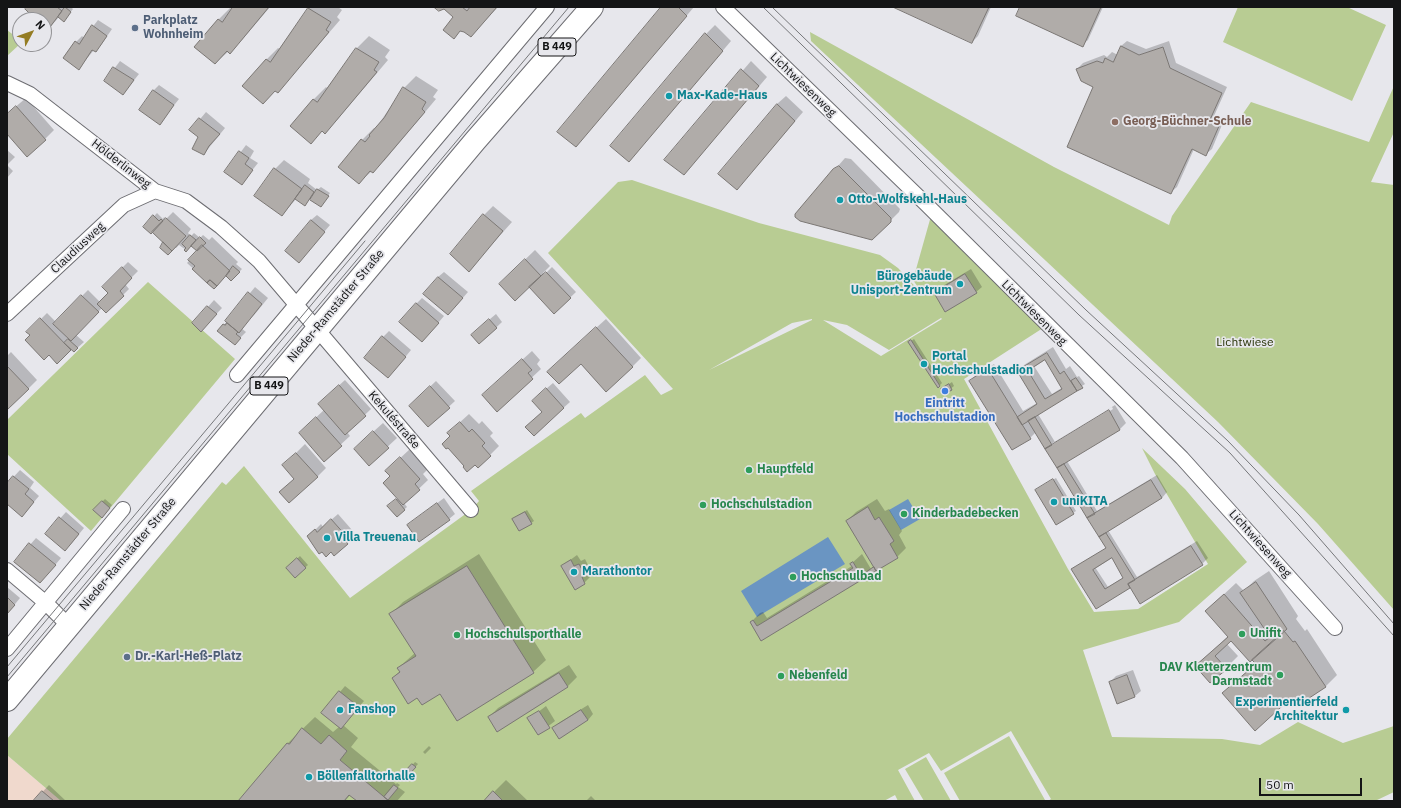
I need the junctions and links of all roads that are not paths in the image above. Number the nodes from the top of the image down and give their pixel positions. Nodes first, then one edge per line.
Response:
1 (547, 7) edge
2 (592, 7) edge
3 (723, 7) edge
4 (7, 83) edge
5 (155, 191) junction
6 (297, 306) junction
7 (7, 314) edge
8 (317, 330) junction
9 (237, 375) dead end
10 (123, 509) dead end
11 (471, 510) dead end
12 (7, 570) edge
13 (46, 603) junction
14 (68, 625) junction
15 (1335, 628) dead end
16 (7, 649) edge
17 (7, 700) edge

1 - 6 street
2 - 8 main road, Nieder-Ramstädter Straße / B 449
3 - 15 street, Lichtwiesenweg
4 - 5 street, Hölderlinweg
5 - 6 street, Hölderlinweg
5 - 7 street, Claudiusweg
6 - 8 street, Hölderlinweg
6 - 9 street
8 - 11 street, Kekuléstraße
8 - 14 main road, Nieder-Ramstädter Straße / B 449
10 - 13 street
12 - 13 street
13 - 14 street
13 - 16 street
14 - 17 main road, Nieder-Ramstädter Straße / B 449

